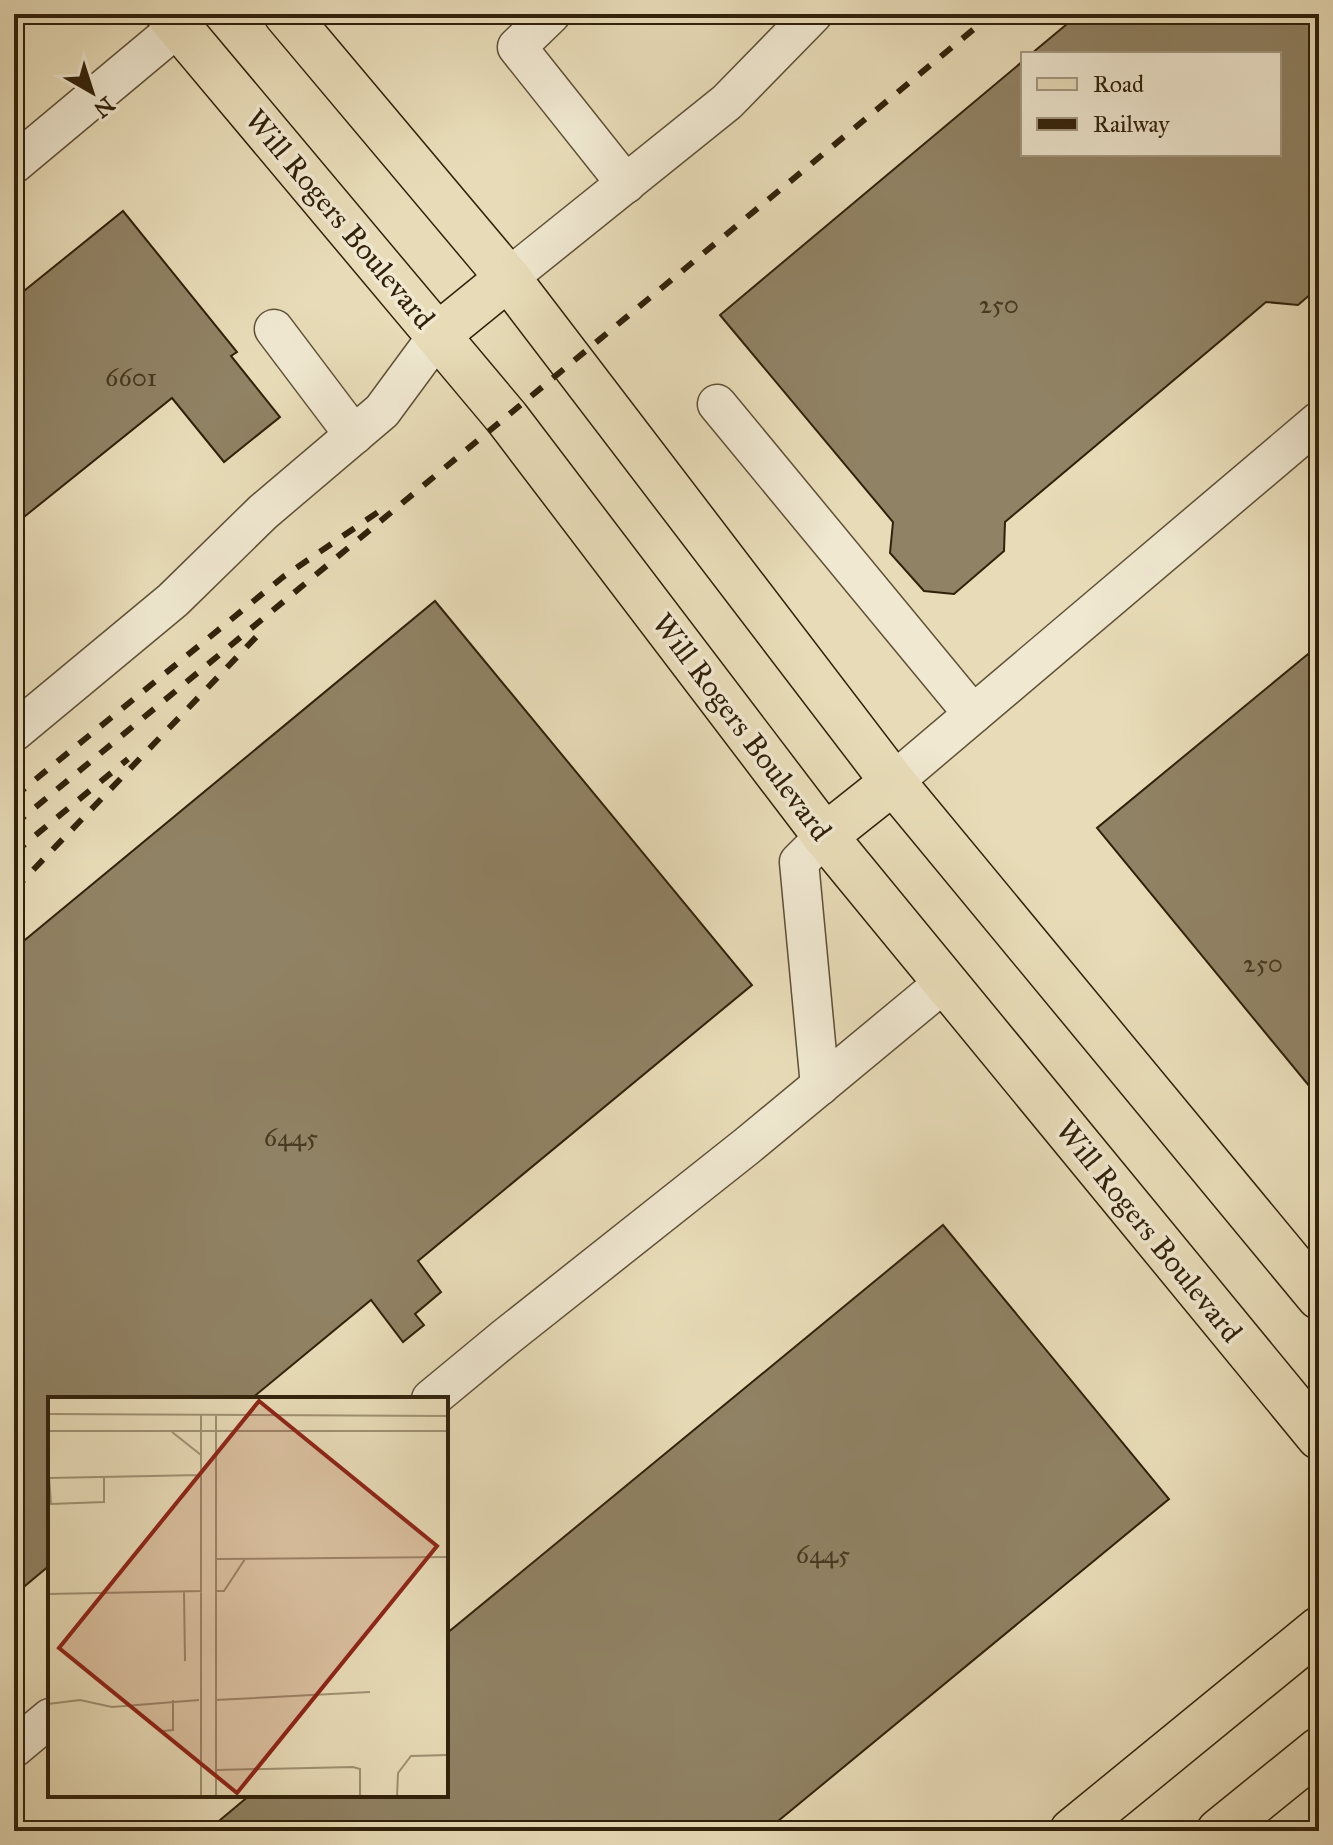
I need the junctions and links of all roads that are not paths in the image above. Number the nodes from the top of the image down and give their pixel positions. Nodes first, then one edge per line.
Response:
1 (286, 14) edge
2 (551, 14) edge
3 (813, 14) edge
4 (173, 20) edge
5 (14, 164) edge
6 (626, 184) junction
7 (508, 278) junction
8 (274, 329) dead end
9 (438, 335) junction
10 (717, 404) dead end
11 (1319, 421) edge
12 (354, 435) junction
13 (973, 714) junction
14 (14, 732) edge
15 (893, 782) junction
16 (825, 836) junction
17 (945, 982) junction
18 (820, 1086) junction
19 (1319, 1297) edge
20 (433, 1397) edge
21 (1319, 1437) edge
22 (1315, 1628) edge
23 (48, 1720) edge
24 (14, 1748) edge
25 (1319, 1750) edge
26 (1072, 1831) edge
27 (1219, 1831) edge

1 - 7 main road
2 - 6 lane
3 - 6 lane
4 - 5 lane
4 - 9 main road, Will Rogers Boulevard
6 - 7 lane
7 - 9 main road
7 - 15 main road
8 - 12 lane
9 - 12 lane
9 - 16 main road, Will Rogers Boulevard
10 - 13 lane
11 - 13 lane
12 - 14 lane
13 - 15 lane
15 - 16 main road
15 - 19 main road
16 - 17 main road, Will Rogers Boulevard
16 - 18 lane
17 - 18 lane
17 - 21 main road, Will Rogers Boulevard
18 - 20 lane
22 - 26 main road
23 - 24 lane
25 - 27 main road

